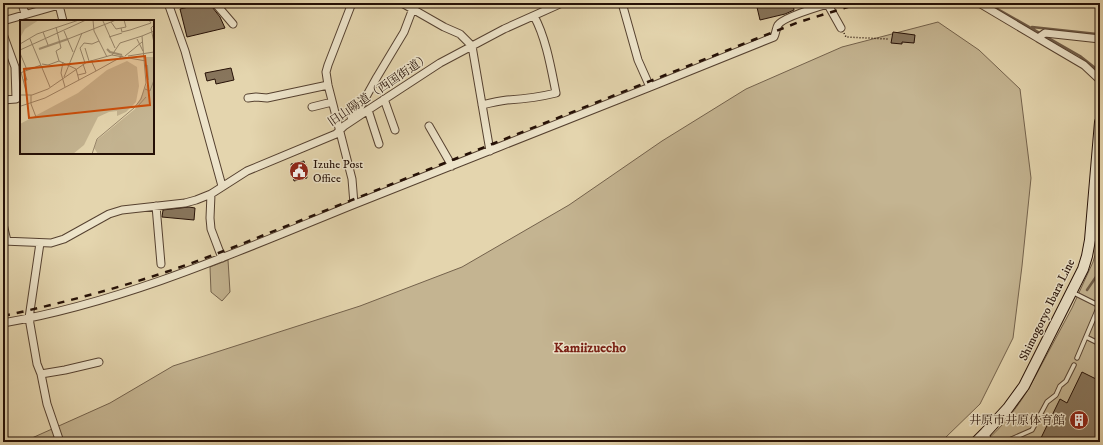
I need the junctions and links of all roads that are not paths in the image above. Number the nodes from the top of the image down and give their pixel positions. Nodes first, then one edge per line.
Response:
1 (22, 3) edge
2 (168, 3) edge
3 (215, 3) edge
4 (352, 3) edge
5 (402, 3) edge
6 (622, 3) edge
7 (829, 3) edge
8 (979, 3) edge
9 (62, 4) edge
10 (559, 4) edge
11 (414, 6) edge
12 (25, 14) junction
13 (534, 16) junction
14 (63, 20) edge
15 (3, 21) edge
16 (232, 24) dead end
17 (841, 28) dead end
18 (3, 34) edge
19 (1041, 36) junction
20 (1100, 39) edge
21 (472, 46) junction
22 (1100, 80) edge
23 (328, 86) junction
24 (650, 87) junction
25 (248, 98) dead end
26 (384, 99) junction
27 (3, 100) edge
28 (332, 102) junction
29 (482, 105) junction
30 (312, 107) dead end
31 (368, 110) junction
32 (1100, 122) edge
33 (429, 126) dead end
34 (340, 130) junction
35 (395, 130) dead end
36 (378, 144) dead end
37 (490, 151) junction
38 (452, 166) junction
39 (222, 186) junction
40 (211, 194) junction
41 (354, 204) junction
42 (156, 206) junction
43 (3, 224) edge
44 (5, 241) edge
45 (40, 243) junction
46 (222, 258) junction
47 (161, 264) dead end
48 (1076, 294) junction
49 (1100, 306) edge
50 (29, 318) junction
51 (3, 323) edge
52 (1086, 337) junction
53 (1100, 344) edge
54 (1077, 358) dead end
55 (99, 362) dead end
56 (1074, 365) dead end
57 (41, 374) junction
58 (987, 435) junction
59 (60, 442) edge
60 (976, 442) edge
61 (991, 442) edge
62 (1004, 442) edge

1 - 12 street
2 - 39 street
3 - 16 street
4 - 23 street
5 - 11 street
6 - 24 street
7 - 17 street
7 - 24 street
8 - 19 street
9 - 12 street
9 - 14 street
10 - 13 street, 旧山陽道（西国街道）
11 - 21 street
11 - 34 street
12 - 15 street
13 - 21 street, 旧山陽道（西国街道）
13 - 29 street
18 - 27 street
19 - 20 street
19 - 22 street
21 - 26 street, 旧山陽道（西国街道）
21 - 29 street
23 - 25 street
23 - 28 street
24 - 37 street
26 - 31 street, 旧山陽道（西国街道）
26 - 35 street
28 - 30 street
28 - 34 street
29 - 37 street
31 - 34 street, 旧山陽道（西国街道）
31 - 36 street
32 - 48 main road, Shimogoryo Ibara Line
33 - 38 street
34 - 39 street, 旧山陽道（西国街道）
34 - 41 street
37 - 38 street
38 - 41 street
39 - 40 street, 旧山陽道（西国街道）
40 - 42 street, 旧山陽道（西国街道）
40 - 46 street
41 - 46 street
42 - 45 street, 旧山陽道（西国街道）
42 - 47 street
43 - 44 street
44 - 45 street, 旧山陽道（西国街道）
45 - 50 street
46 - 50 street
48 - 49 lane
48 - 58 main road, Shimogoryo Ibara Line
49 - 52 lane
50 - 51 street
50 - 57 street
52 - 53 lane
52 - 54 lane
55 - 57 street
56 - 62 lane
57 - 59 street
58 - 60 main road, Shimogoryo Ibara Line
58 - 61 lane

